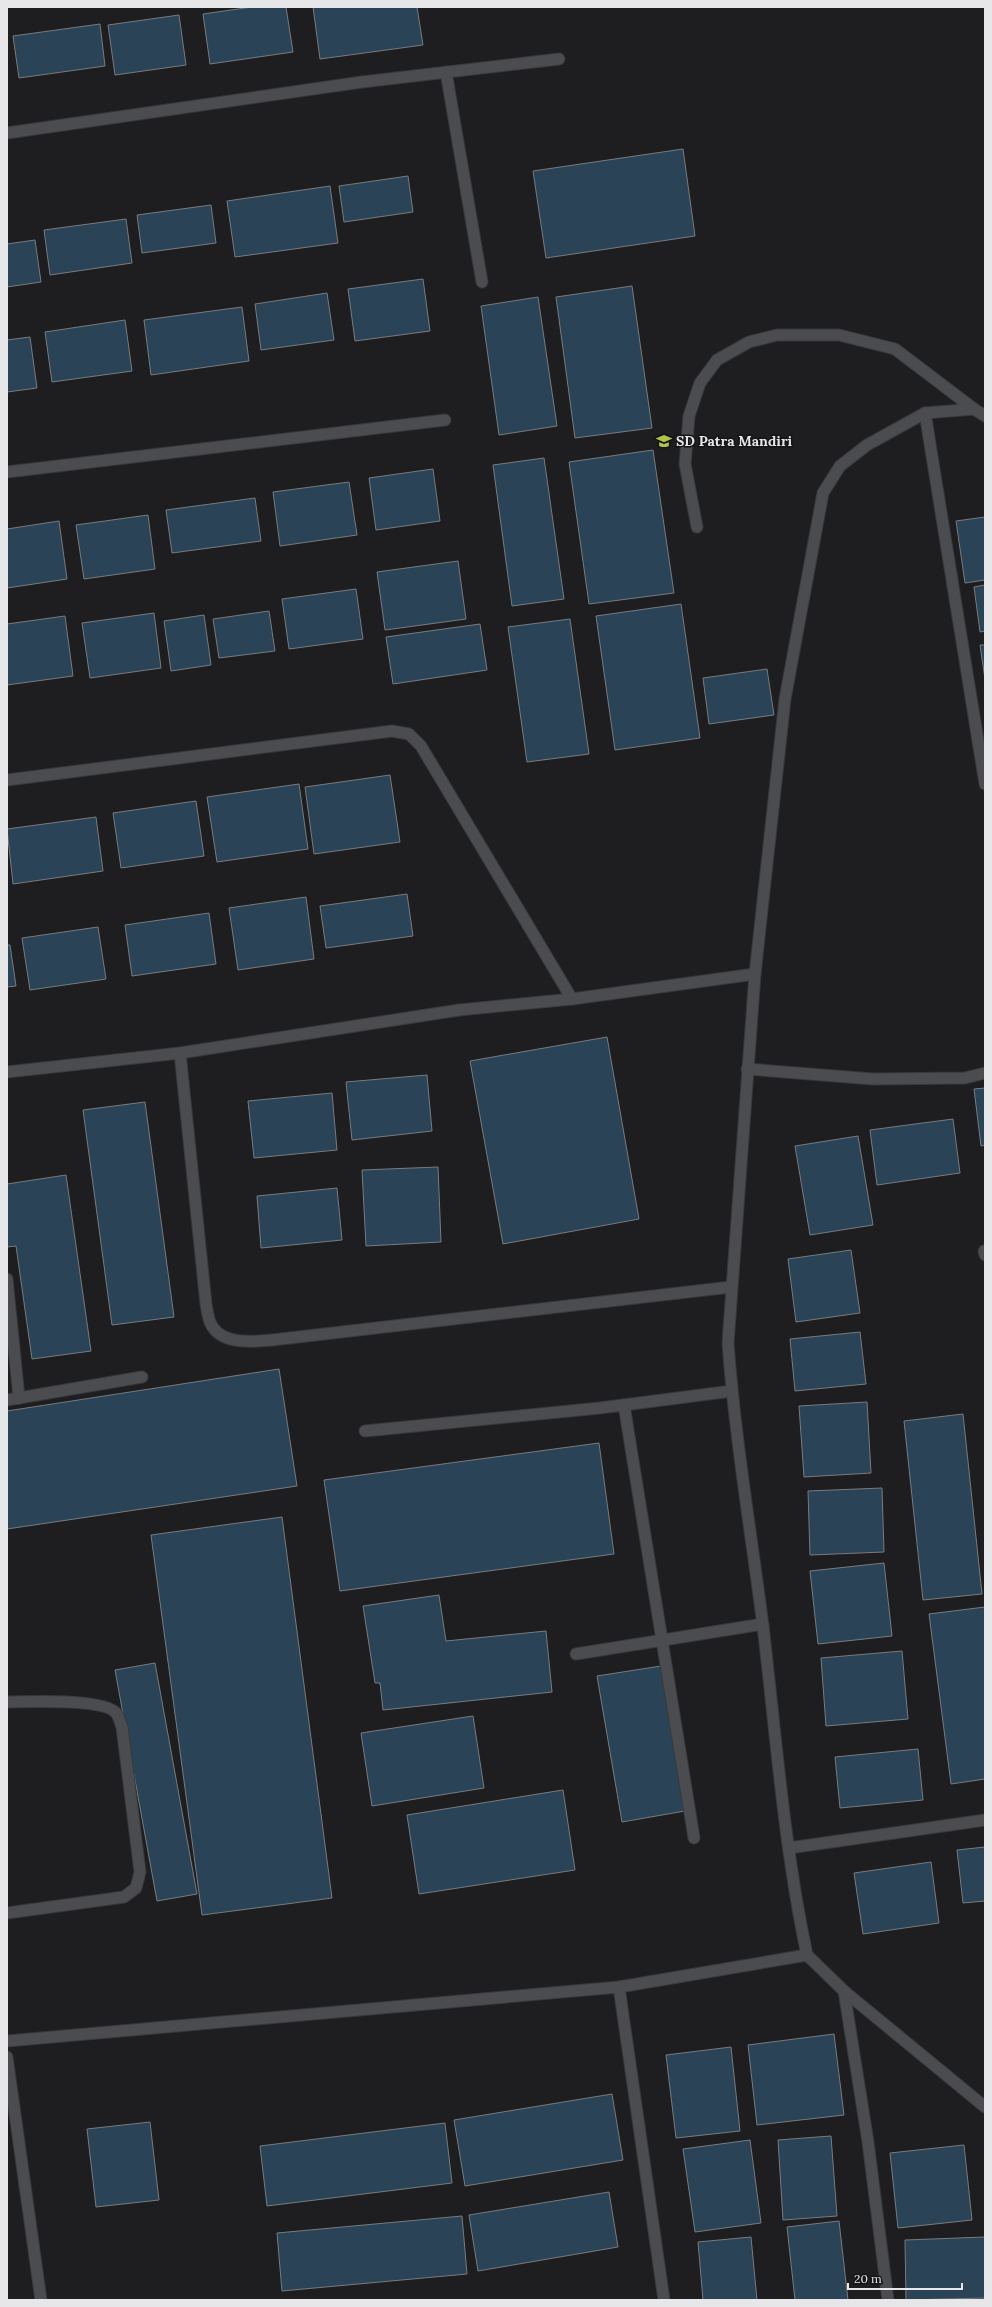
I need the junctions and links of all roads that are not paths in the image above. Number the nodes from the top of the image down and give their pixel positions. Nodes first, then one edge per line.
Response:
1 (559, 59) dead end
2 (446, 72) junction
3 (7, 133) edge
4 (482, 282) dead end
5 (974, 409) junction
6 (925, 413) junction
7 (985, 416) edge
8 (446, 420) dead end
9 (7, 472) edge
10 (698, 527) dead end
11 (7, 780) edge
12 (985, 784) edge
13 (755, 974) junction
14 (572, 999) junction
15 (180, 1053) junction
16 (747, 1069) junction
17 (7, 1072) edge
18 (985, 1073) edge
19 (984, 1251) edge
20 (985, 1255) edge
21 (7, 1279) edge
22 (731, 1287) junction
23 (142, 1377) dead end
24 (732, 1391) junction
25 (19, 1398) junction
26 (7, 1400) edge
27 (624, 1405) junction
28 (365, 1431) dead end
29 (762, 1624) junction
30 (663, 1640) junction
31 (576, 1654) dead end
32 (7, 1702) edge
33 (985, 1820) edge
34 (694, 1838) dead end
35 (789, 1848) junction
36 (7, 1912) edge
37 (807, 1955) junction
38 (619, 1987) junction
39 (844, 1991) junction
40 (7, 2041) edge
41 (7, 2057) edge
42 (985, 2107) edge
43 (41, 2300) edge
44 (664, 2300) edge
45 (888, 2300) edge

1 - 2 street
2 - 3 street
2 - 4 street
5 - 6 street
5 - 7 street
5 - 10 street
6 - 12 street
6 - 13 street
8 - 9 street
11 - 14 street
13 - 14 street
13 - 16 street
14 - 15 street
15 - 17 street
15 - 22 street
16 - 18 street
16 - 22 street
19 - 20 street
21 - 25 street
22 - 24 street
23 - 25 street
24 - 27 street
24 - 29 street
25 - 26 street
27 - 28 street
27 - 30 street
29 - 30 street
29 - 35 street
30 - 31 street
30 - 34 street
32 - 36 street
33 - 35 street
35 - 37 street
37 - 38 street
37 - 39 street
38 - 40 street
38 - 44 street
39 - 42 street
39 - 45 street
41 - 43 street

